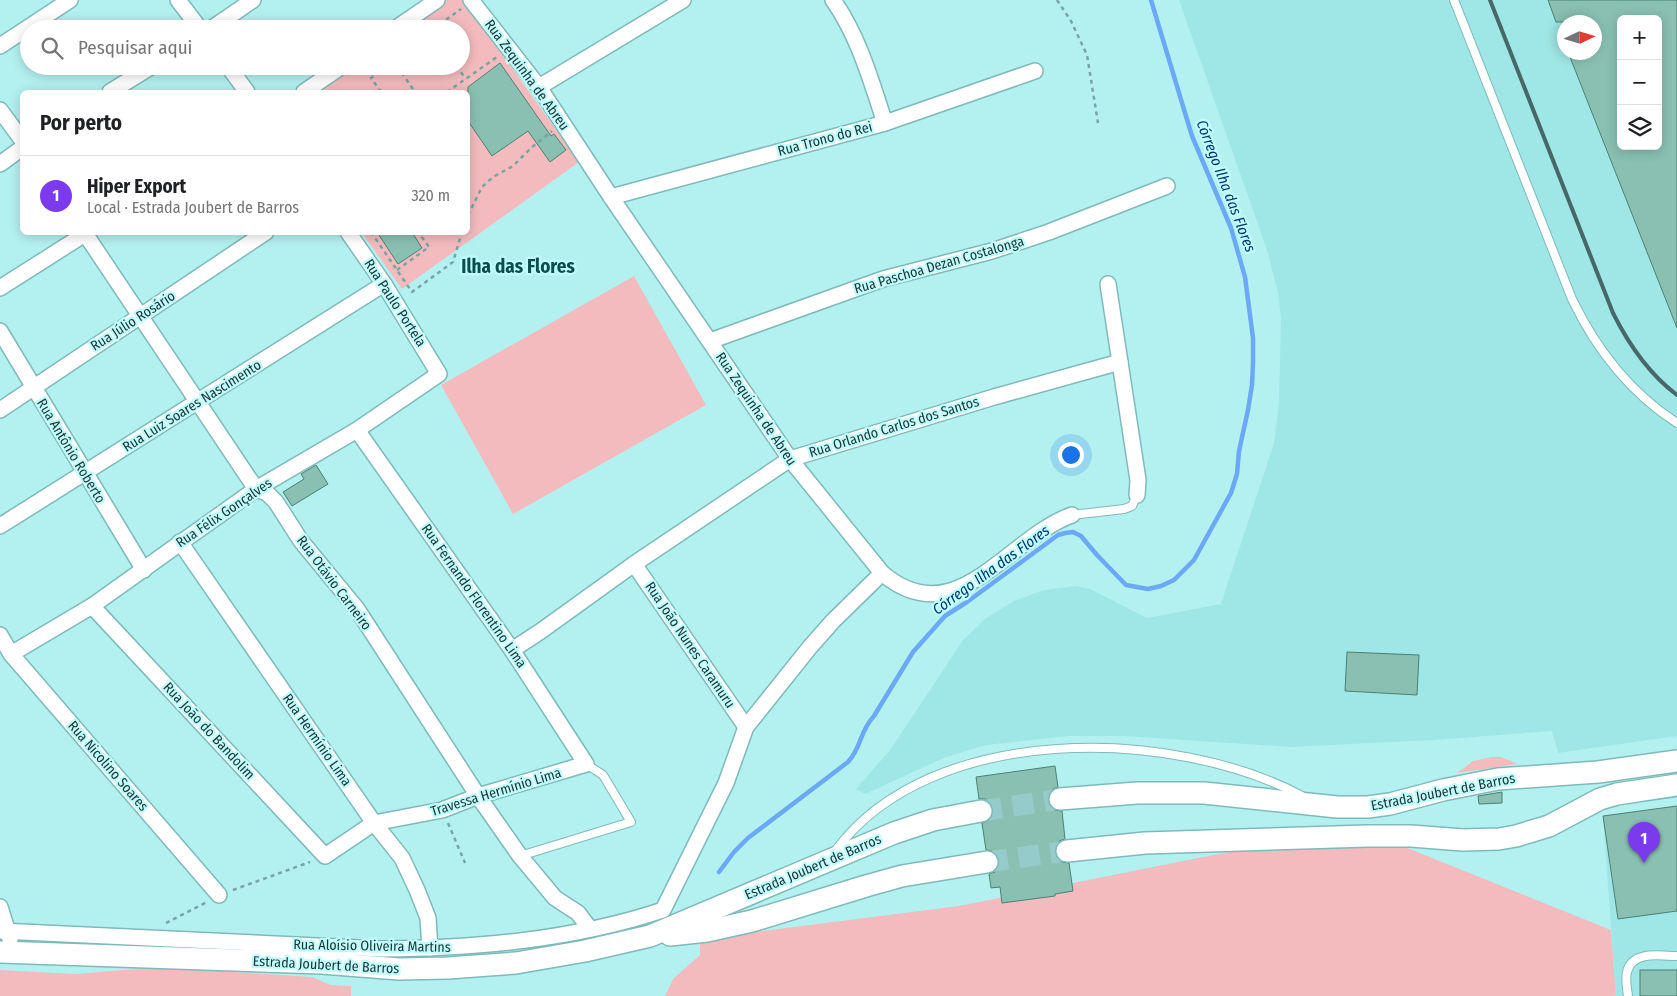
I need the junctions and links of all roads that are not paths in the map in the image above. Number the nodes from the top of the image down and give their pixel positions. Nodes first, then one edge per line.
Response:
1 (70, 0) edge
2 (178, 0) edge
3 (253, 0) edge
4 (437, 0) edge
5 (683, 0) edge
6 (833, 0) edge
7 (1454, 0) edge
8 (467, 4) edge
9 (40, 20) edge
10 (193, 20) edge
11 (224, 20) edge
12 (409, 20) edge
13 (20, 33) edge
14 (0, 46) edge
15 (1035, 71) dead end
16 (137, 75) edge
17 (235, 75) edge
18 (329, 75) edge
19 (539, 87) junction
20 (113, 90) edge
21 (246, 90) edge
22 (307, 90) edge
23 (0, 110) edge
24 (885, 123) junction
25 (20, 137) edge
26 (20, 149) edge
27 (0, 164) edge
28 (1167, 186) dead end
29 (611, 197) junction
30 (83, 235) edge
31 (87, 235) edge
32 (261, 235) edge
33 (350, 235) edge
34 (384, 284) junction
35 (1108, 284) dead end
36 (0, 288) edge
37 (139, 316) junction
38 (0, 332) edge
39 (710, 341) junction
40 (1120, 362) junction
41 (439, 374) joint
42 (32, 387) junction
43 (198, 402) junction
44 (0, 410) edge
45 (1677, 423) edge
46 (357, 430) junction
47 (790, 459) junction
48 (85, 473) junction
49 (256, 489) junction
50 (1137, 496) joint
51 (1072, 515) joint
52 (0, 526) edge
53 (180, 542) junction
54 (634, 564) junction
55 (144, 570) junction
56 (882, 573) junction
57 (92, 606) junction
58 (0, 634) edge
59 (512, 650) junction
60 (11, 654) junction
61 (746, 727) junction
62 (1677, 761) edge
63 (586, 764) junction
64 (1677, 785) edge
65 (478, 796) junction
66 (1060, 800) tunnel mouth
67 (1322, 806) junction
68 (981, 811) tunnel mouth
69 (374, 823) junction
70 (1067, 851) tunnel mouth
71 (325, 856) joint
72 (520, 856) junction
73 (828, 861) junction
74 (988, 862) tunnel mouth
75 (219, 895) dead end
76 (0, 907) edge
77 (590, 929) junction
78 (4, 932) edge
79 (650, 936) junction
80 (430, 948) junction
81 (7, 952) edge
82 (1677, 956) edge
83 (1628, 996) edge

1 - 9 street
2 - 10 street
3 - 11 street
4 - 12 street
5 - 19 street
6 - 24 street
7 - 45 lane
8 - 19 street, Rua Zequinha de Abreu
13 - 14 street
15 - 24 street, Rua Trono do Rei
16 - 20 street
17 - 21 street
18 - 22 street
19 - 29 street, Rua Zequinha de Abreu
23 - 25 street
24 - 29 street, Rua Trono do Rei
26 - 27 street
28 - 39 street, Rua Paschoa Dezan Costalonga
29 - 39 street, Rua Zequinha de Abreu
30 - 36 street
31 - 37 street, Rua Otávio Carneiro
32 - 37 street, Rua Júlio Rosário
33 - 34 street, Rua Paulo Portela
34 - 41 street, Rua Paulo Portela
34 - 43 street, Rua Luiz Soares Nascimento
35 - 40 street
37 - 42 street, Rua Júlio Rosário
37 - 43 street, Rua Otávio Carneiro
38 - 42 street, Rua Antônio Roberto
39 - 47 street, Rua Zequinha de Abreu
40 - 47 street, Rua Orlando Carlos dos Santos
40 - 50 street
41 - 46 street, Rua Félix Gonçalves
42 - 44 street, Rua Júlio Rosário
42 - 48 street, Rua Antônio Roberto
43 - 48 street, Rua Luiz Soares Nascimento
43 - 49 street, Rua Otávio Carneiro
46 - 49 street, Rua Félix Gonçalves
46 - 59 street, Rua Fernando Florentino Lima
47 - 54 street, Rua Orlando Carlos dos Santos
47 - 56 street, Rua Zequinha de Abreu
48 - 52 street, Rua Luiz Soares Nascimento
48 - 55 street, Rua Antônio Roberto
49 - 53 street, Rua Félix Gonçalves
49 - 65 street, Rua Otávio Carneiro
50 - 51 lane, Rua Zequinha de Abreu
51 - 56 street, Rua Zequinha de Abreu
53 - 55 street, Rua Félix Gonçalves
53 - 69 street, Rua Hermínio Lima
54 - 59 street, Rua Orlando Carlos dos Santos
54 - 61 street, Rua João Nunes Caramuru
55 - 57 street, Rua Félix Gonçalves
56 - 61 street, Rua Aloísio Oliveira Martins
57 - 60 street, Rua Félix Gonçalves
57 - 71 street, Rua João do Bandolim
58 - 60 street, Rua Nicolino Soares
59 - 63 street, Rua Fernando Florentino Lima
60 - 75 street, Rua Nicolino Soares
61 - 77 street, Rua Aloísio Oliveira Martins
62 - 67 main road, Estrada Joubert de Barros
63 - 65 street, Travessa Hermínio Lima
63 - 72 lane
64 - 70 main road
65 - 69 street, Travessa Hermínio Lima
65 - 72 street, Rua Otávio Carneiro
66 - 67 main road, Estrada Joubert de Barros
67 - 73 lane
68 - 73 main road, Estrada Joubert de Barros
69 - 71 street, Travessa Hermínio Lima
69 - 80 street, Rua Hermínio Lima
72 - 77 street, Rua Otávio Carneiro
73 - 79 main road, Estrada Joubert de Barros
74 - 79 main road, Estrada Joubert de Barros
76 - 78 street
77 - 80 street, Rua Aloísio Oliveira Martins
78 - 80 street, Rua Aloísio Oliveira Martins
78 - 81 street
79 - 81 main road, Estrada Joubert de Barros
82 - 83 lane

